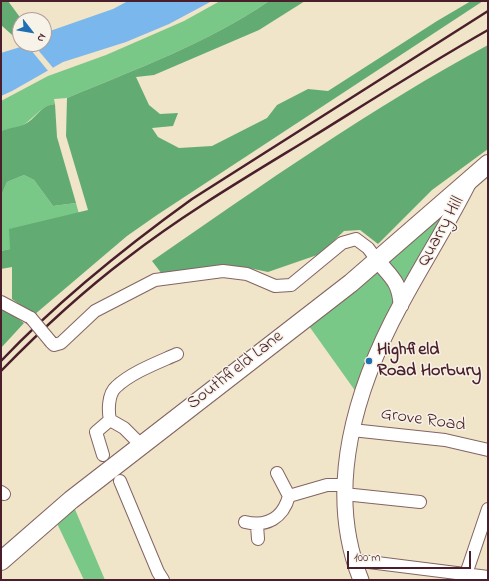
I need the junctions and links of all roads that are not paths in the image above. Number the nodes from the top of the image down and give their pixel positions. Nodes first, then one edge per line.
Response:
1 (488, 164) edge
2 (470, 180) junction
3 (377, 260) junction
4 (1, 302) edge
5 (401, 305) junction
6 (177, 354) dead end
7 (110, 420) junction
8 (352, 430) junction
9 (141, 445) junction
10 (488, 450) edge
11 (102, 456) dead end
12 (277, 473) dead end
13 (120, 481) dead end
14 (344, 490) junction
15 (289, 496) junction
16 (420, 502) dead end
17 (488, 509) edge
18 (244, 522) dead end
19 (257, 525) junction
20 (484, 531) edge
21 (258, 539) dead end
22 (353, 560) junction
23 (1, 561) edge
24 (466, 574) junction
25 (488, 577) edge
26 (164, 580) edge
27 (361, 580) edge

1 - 2 highway, Quarry Hill
2 - 3 highway, Southfield Lane
2 - 5 main road, Quarry Hill
3 - 4 street, bridge
3 - 5 main road
3 - 9 highway, Southfield Lane
5 - 8 main road, Quarry Hill
6 - 7 street
7 - 9 street
7 - 11 street
8 - 10 street, Grove Road
8 - 14 main road, Quarry Hill
9 - 23 highway, Southfield Lane
12 - 15 street
13 - 26 street
14 - 15 street
14 - 16 street
14 - 22 main road, Quarry Hill
15 - 19 street
17 - 20 street
18 - 19 street
19 - 21 street
20 - 24 street
22 - 24 street
22 - 27 main road, Quarry Hill
24 - 25 street

